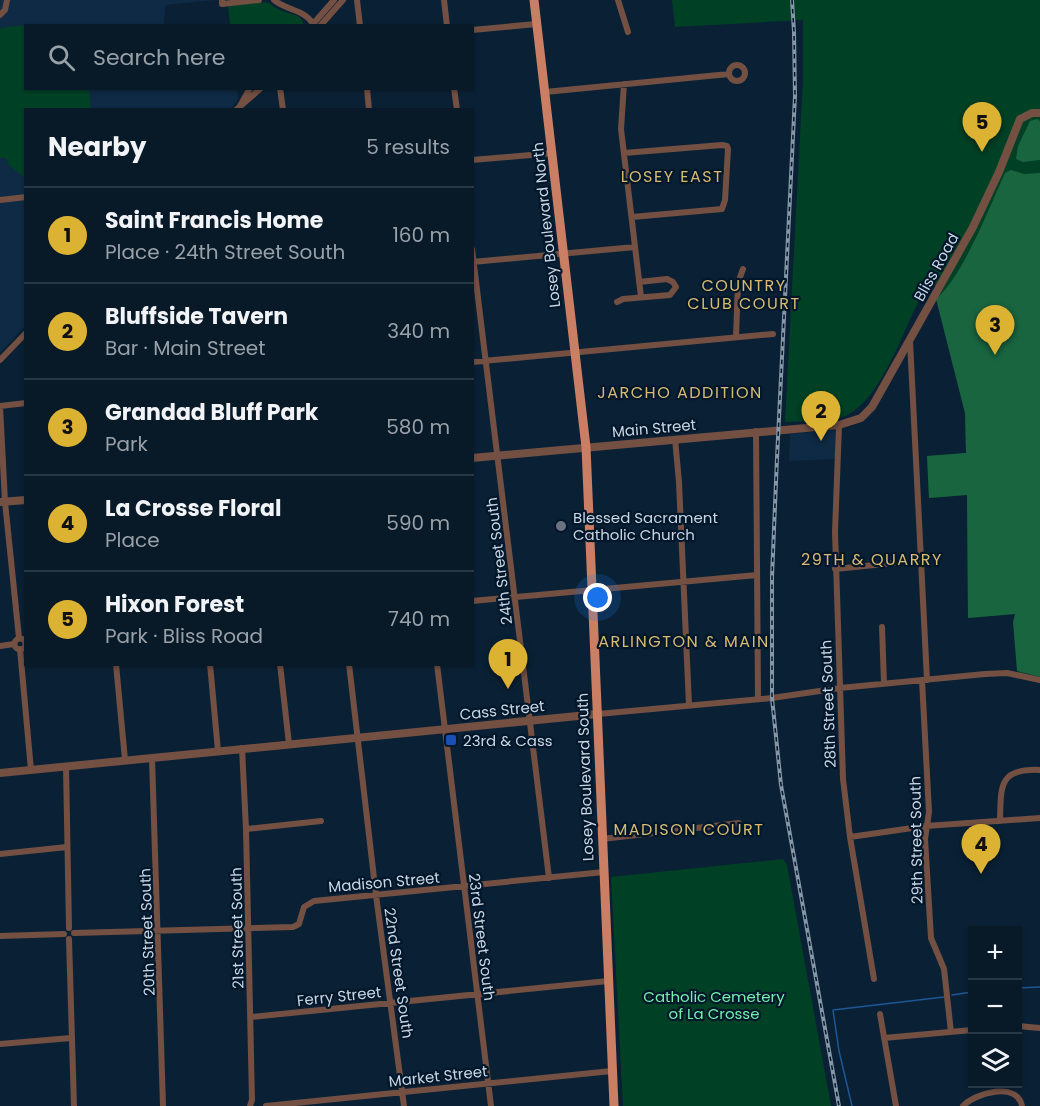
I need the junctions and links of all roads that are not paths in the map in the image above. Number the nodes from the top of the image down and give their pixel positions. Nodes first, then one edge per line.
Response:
1 (7, 0) edge
2 (259, 0) edge
3 (274, 0) edge
4 (334, 0) edge
5 (343, 0) edge
6 (357, 0) edge
7 (444, 0) edge
8 (534, 0) edge
9 (618, 0) edge
10 (222, 2) edge
11 (1, 14) edge
12 (314, 24) edge
13 (316, 24) edge
14 (316, 24) edge
15 (360, 24) edge
16 (447, 24) edge
17 (536, 24) junction
18 (474, 30) edge
19 (628, 32) dead end
20 (729, 74) dead end
21 (624, 84) junction
22 (249, 90) edge
23 (259, 90) edge
24 (280, 90) edge
25 (367, 90) edge
26 (454, 90) edge
27 (545, 92) junction
28 (238, 108) edge
29 (283, 108) edge
30 (369, 108) edge
31 (457, 108) edge
32 (1040, 113) edge
33 (553, 153) junction
34 (624, 153) junction
35 (474, 160) edge
36 (24, 197) edge
37 (0, 200) edge
38 (632, 217) junction
39 (635, 247) junction
40 (564, 253) junction
41 (474, 262) edge
42 (743, 269) dead end
43 (474, 270) edge
44 (639, 282) junction
45 (641, 297) junction
46 (617, 302) dead end
47 (773, 334) dead end
48 (24, 335) edge
49 (736, 337) junction
50 (909, 340) junction
51 (576, 352) junction
52 (0, 360) edge
53 (486, 360) junction
54 (474, 362) edge
55 (24, 403) edge
56 (0, 406) edge
57 (839, 425) junction
58 (756, 431) junction
59 (675, 440) junction
60 (586, 447) junction
61 (498, 456) junction
62 (474, 458) edge
63 (24, 500) edge
64 (3, 502) edge
65 (894, 563) dead end
66 (836, 568) junction
67 (757, 575) junction
68 (684, 581) junction
69 (593, 591) junction
70 (515, 597) junction
71 (474, 601) edge
72 (882, 627) dead end
73 (19, 638) junction
74 (24, 642) edge
75 (0, 646) edge
76 (17, 647) junction
77 (24, 647) edge
78 (116, 666) edge
79 (210, 666) edge
80 (280, 666) edge
81 (350, 666) edge
82 (436, 666) edge
83 (925, 680) junction
84 (1040, 680) edge
85 (884, 683) junction
86 (840, 688) junction
87 (758, 699) junction
88 (689, 705) junction
89 (598, 714) junction
90 (530, 721) junction
91 (444, 730) junction
92 (358, 738) junction
93 (289, 744) junction
94 (242, 748) junction
95 (218, 751) junction
96 (152, 758) junction
97 (125, 760) junction
98 (66, 766) junction
99 (30, 770) junction
100 (1040, 770) edge
101 (0, 773) edge
102 (1040, 818) edge
103 (321, 821) dead end
104 (1000, 821) junction
105 (740, 823) dead end
106 (926, 826) junction
107 (246, 829) junction
108 (850, 837) junction
109 (602, 839) junction
110 (67, 847) junction
111 (0, 854) edge
112 (604, 872) junction
113 (549, 878) junction
114 (464, 887) junction
115 (376, 895) junction
116 (249, 928) junction
117 (159, 931) junction
118 (69, 934) junction
119 (0, 936) edge
120 (874, 979) dead end
121 (608, 981) junction
122 (477, 993) junction
123 (391, 1002) junction
124 (880, 1014) dead end
125 (251, 1017) junction
126 (1022, 1026) edge
127 (1040, 1028) edge
128 (968, 1030) edge
129 (951, 1032) junction
130 (71, 1038) junction
131 (884, 1038) junction
132 (0, 1044) edge
133 (612, 1071) junction
134 (488, 1083) junction
135 (402, 1092) junction
136 (74, 1106) edge
137 (163, 1106) edge
138 (250, 1106) edge
139 (266, 1106) edge
140 (404, 1106) edge
141 (490, 1106) edge
142 (614, 1106) edge
143 (897, 1106) edge
144 (963, 1106) edge
145 (1022, 1106) edge

1 - 11 street
2 - 10 street
3 - 12 street
4 - 13 street
5 - 14 street
6 - 15 street
7 - 16 street
8 - 17 main road, Losey Boulevard North
9 - 19 street
17 - 18 street
17 - 27 main road, Losey Boulevard North
20 - 21 street
21 - 27 street
21 - 34 street
22 - 28 street
23 - 28 street
24 - 29 street
25 - 30 street
26 - 31 street
27 - 33 main road, Losey Boulevard North
32 - 50 street, Bliss Road
33 - 35 street
33 - 40 main road, Losey Boulevard North
34 - 38 street
34 - 38 street
36 - 37 street
38 - 39 street
39 - 40 street
39 - 44 street
40 - 41 street
40 - 51 main road, Losey Boulevard North
42 - 49 street
43 - 53 street, 24th Street South
44 - 45 street
44 - 45 street
45 - 46 street
47 - 49 street
48 - 52 street
49 - 51 street
50 - 57 street, Bliss Road
50 - 83 street, 29th Street South
51 - 53 street
51 - 60 main road, Losey Boulevard North
53 - 54 street
53 - 61 street, 24th Street South
55 - 56 street
56 - 64 street
57 - 58 street, Main Street
57 - 66 street, 28th Street South
58 - 59 street, Main Street
58 - 67 street
59 - 60 street, Main Street
59 - 68 street
60 - 61 street, Main Street
60 - 69 main road, Losey Boulevard South
61 - 62 street, Main Street
61 - 70 street, 24th Street South
63 - 64 street
64 - 73 street
65 - 66 street
66 - 86 street, 28th Street South
67 - 68 street
67 - 87 street
68 - 69 street
68 - 88 street
69 - 70 street
69 - 89 main road, Losey Boulevard South
70 - 71 street
70 - 90 street, 24th Street South
72 - 85 street
73 - 74 street
73 - 76 street
75 - 76 street
76 - 77 street
76 - 99 street
78 - 97 street
79 - 95 street
80 - 93 street
81 - 92 street, 22nd Street South
82 - 91 street, 23rd Street South
83 - 84 street, Cass Street
83 - 85 street, Cass Street
83 - 106 street, 29th Street South
85 - 86 street, Cass Street
86 - 87 street, Cass Street
86 - 108 street, 28th Street South
87 - 88 street, Cass Street
88 - 89 street, Cass Street
89 - 90 street, Cass Street
89 - 109 main road, Losey Boulevard South
90 - 91 street, Cass Street
90 - 113 street, 24th Street South
91 - 92 street, Cass Street
91 - 114 street, 23rd Street South
92 - 93 street, Cass Street
92 - 115 street, 22nd Street South
93 - 94 street, Cass Street
94 - 95 street, Cass Street
94 - 107 street, 21st Street South
95 - 96 street, Cass Street
96 - 97 street, Cass Street
96 - 117 street, 20th Street South
97 - 98 street, Cass Street
98 - 99 street, Cass Street
98 - 110 street
99 - 101 street, Cass Street
100 - 104 street
102 - 104 street
103 - 107 street
104 - 106 street
105 - 109 street
106 - 108 street
106 - 129 street, 29th Street South
107 - 116 street, 21st Street South
108 - 120 street, 28th Street South
109 - 112 main road, Losey Boulevard South
110 - 111 street
110 - 118 street
112 - 113 street, Madison Street
112 - 121 main road, Losey Boulevard South
113 - 114 street, Madison Street
114 - 115 street, Madison Street
114 - 122 street, 23rd Street South
115 - 116 street, Madison Street
115 - 123 street, 22nd Street South
116 - 117 street, Madison Street
116 - 125 street, 21st Street South
117 - 118 street, Madison Street
117 - 137 street, 20th Street South
118 - 119 street, Madison Street
118 - 130 street
121 - 122 street, Ferry Street
121 - 133 main road, Losey Boulevard South
122 - 123 street, Ferry Street
122 - 134 street, 23rd Street South
123 - 125 street, Ferry Street
123 - 135 street, 22nd Street South
124 - 131 street
125 - 138 street, 21st Street South
126 - 127 street
128 - 129 street
129 - 131 street
130 - 132 street
130 - 136 street
131 - 143 street
133 - 134 street, Market Street
133 - 142 main road, Losey Boulevard South
134 - 135 street, Market Street
134 - 141 street, 23rd Street South
135 - 139 street, Market Street
135 - 140 street, 22nd Street South
144 - 145 street

